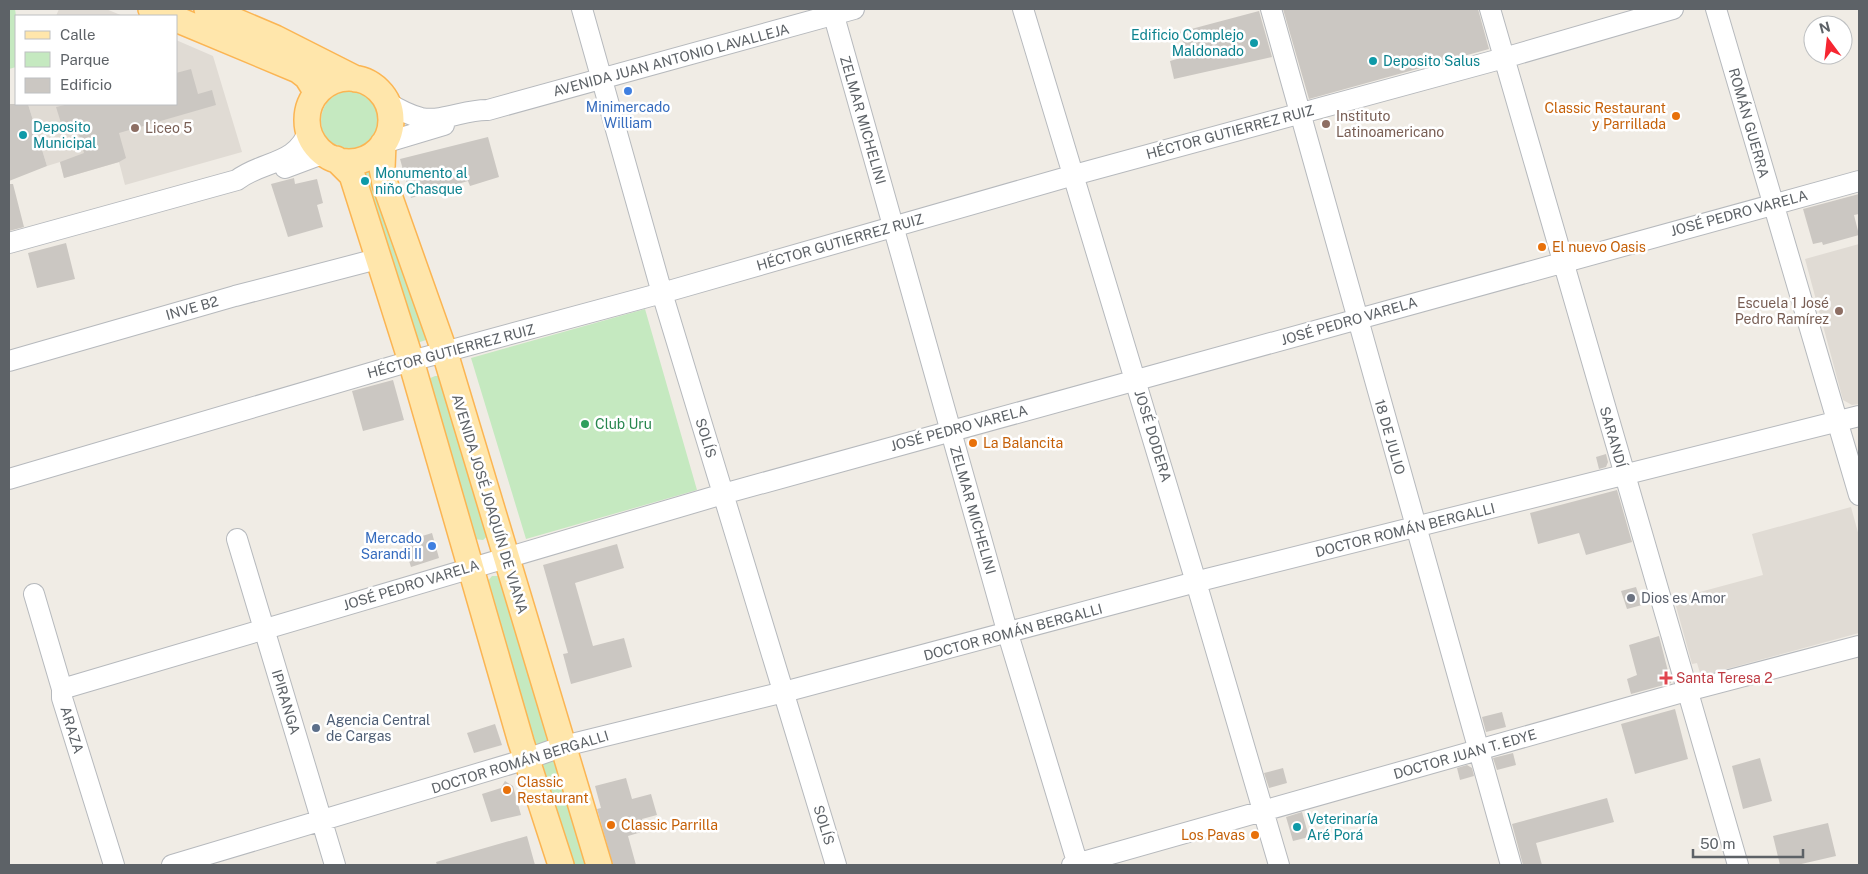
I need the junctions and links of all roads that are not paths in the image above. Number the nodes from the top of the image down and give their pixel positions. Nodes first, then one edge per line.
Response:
1 (151, 9) edge
2 (207, 9) edge
3 (582, 9) edge
4 (854, 9) edge
5 (1023, 9) edge
6 (1271, 9) edge
7 (1490, 9) edge
8 (1673, 9) edge
9 (1716, 9) edge
10 (833, 12) edge
11 (167, 15) edge
12 (178, 20) edge
13 (1504, 58) junction
14 (356, 79) junction
15 (601, 80) junction
16 (317, 93) junction
17 (388, 103) junction
18 (488, 110) junction
19 (1301, 113) junction
20 (309, 130) junction
21 (384, 144) junction
22 (332, 158) junction
23 (1074, 175) junction
24 (237, 180) junction
25 (1859, 181) edge
26 (1773, 203) junction
27 (893, 226) junction
28 (9, 243) edge
29 (377, 259) junction
30 (1564, 261) junction
31 (662, 293) junction
32 (1357, 319) junction
33 (445, 353) junction
34 (9, 361) edge
35 (411, 361) junction
36 (1136, 380) junction
37 (1859, 416) edge
38 (1838, 422) junction
39 (950, 430) junction
40 (1624, 475) junction
41 (9, 479) edge
42 (722, 494) junction
43 (1859, 496) edge
44 (1416, 528) junction
45 (237, 539) dead end
46 (505, 557) junction
47 (470, 567) junction
48 (1196, 582) junction
49 (34, 594) dead end
50 (263, 629) junction
51 (1008, 634) junction
52 (1859, 646) edge
53 (62, 689) junction
54 (1688, 690) junction
55 (784, 692) junction
56 (564, 746) junction
57 (1478, 751) junction
58 (527, 759) junction
59 (1262, 810) junction
60 (322, 821) junction
61 (114, 865) edge
62 (172, 865) edge
63 (335, 865) edge
64 (561, 865) edge
65 (599, 865) edge
66 (836, 865) edge
67 (1076, 865) edge
68 (1279, 865) edge
69 (1511, 865) edge
70 (1738, 865) edge

1 - 11 main road
2 - 14 main road
3 - 15 street, SOLÍS
4 - 10 street, AVENIDA JUAN ANTONIO LAVALLEJA
5 - 23 street, JOSÉ DODERA
6 - 19 street, 18 DE JULIO
7 - 13 street, SARANDÍ
8 - 13 street, HÉCTOR GUTIERREZ RUIZ
9 - 26 street, ROMÁN GUERRA
10 - 15 street, AVENIDA JUAN ANTONIO LAVALLEJA
10 - 27 street, ZELMAR MICHELINI
12 - 16 main road
13 - 19 street, HÉCTOR GUTIERREZ RUIZ
13 - 30 street, SARANDÍ
14 - 16 main road
14 - 17 main road
15 - 18 street, AVENIDA JUAN ANTONIO LAVALLEJA
15 - 31 street, SOLÍS
16 - 20 main road
17 - 18 street, AVENIDA JUAN ANTONIO LAVALLEJA
17 - 21 main road
18 - 21 street, AVENIDA JUAN ANTONIO LAVALLEJA
19 - 23 street, HÉCTOR GUTIERREZ RUIZ
19 - 32 street, 18 DE JULIO
20 - 22 main road
20 - 24 street
21 - 22 main road
21 - 33 main road, AVENIDA JOSÉ JOAQUÍN DE VIANA
22 - 24 street
22 - 29 main road
23 - 27 street, HÉCTOR GUTIERREZ RUIZ
23 - 36 street, JOSÉ DODERA
24 - 28 street
25 - 26 street, JOSÉ PEDRO VARELA
26 - 30 street, JOSÉ PEDRO VARELA
26 - 38 street, ROMÁN GUERRA
27 - 31 street, HÉCTOR GUTIERREZ RUIZ
27 - 39 street, ZELMAR MICHELINI
29 - 34 street, INVE B2
29 - 35 main road
30 - 32 street, JOSÉ PEDRO VARELA
30 - 40 street, SARANDÍ
31 - 33 street, HÉCTOR GUTIERREZ RUIZ
31 - 42 street, SOLÍS
32 - 36 street, JOSÉ PEDRO VARELA
32 - 44 street, 18 DE JULIO
33 - 35 street, HÉCTOR GUTIERREZ RUIZ
33 - 46 main road, AVENIDA JOSÉ JOAQUÍN DE VIANA
35 - 41 street, HÉCTOR GUTIERREZ RUIZ
35 - 47 main road
36 - 39 street, JOSÉ PEDRO VARELA
36 - 48 street, JOSÉ DODERA
37 - 38 street, DOCTOR ROMÁN BERGALLI
38 - 40 street, DOCTOR ROMÁN BERGALLI
38 - 43 street, ROMÁN GUERRA
39 - 42 street, JOSÉ PEDRO VARELA
39 - 51 street, ZELMAR MICHELINI
40 - 44 street, DOCTOR ROMÁN BERGALLI
40 - 54 street, SARANDÍ
42 - 46 street, JOSÉ PEDRO VARELA
42 - 55 street, SOLÍS
44 - 48 street, DOCTOR ROMÁN BERGALLI
44 - 57 street, 18 DE JULIO
45 - 50 street, IPIRANGA
46 - 47 street, JOSÉ PEDRO VARELA
46 - 56 main road, AVENIDA JOSÉ JOAQUÍN DE VIANA
47 - 50 street, JOSÉ PEDRO VARELA
47 - 58 main road
48 - 51 street, DOCTOR ROMÁN BERGALLI
48 - 59 street, JOSÉ DODERA
49 - 53 street, ARAZA
50 - 53 street, JOSÉ PEDRO VARELA
50 - 60 street, IPIRANGA
51 - 55 street, DOCTOR ROMÁN BERGALLI
51 - 67 street, ZELMAR MICHELINI
52 - 54 street, DOCTOR JUAN T. EDYE
53 - 61 street, ARAZA
54 - 57 street, DOCTOR JUAN T. EDYE
54 - 70 street, SARANDÍ
55 - 56 street, DOCTOR ROMÁN BERGALLI
55 - 66 street, SOLÍS
56 - 58 street, DOCTOR ROMÁN BERGALLI
56 - 65 main road, AVENIDA JOSÉ JOAQUÍN DE VIANA
57 - 59 street, DOCTOR JUAN T. EDYE
57 - 69 street, 18 DE JULIO
58 - 60 street, DOCTOR ROMÁN BERGALLI
58 - 64 main road
59 - 67 street, DOCTOR JUAN T. EDYE
59 - 68 street, JOSÉ DODERA
60 - 62 street, DOCTOR ROMÁN BERGALLI
60 - 63 street, IPIRANGA

